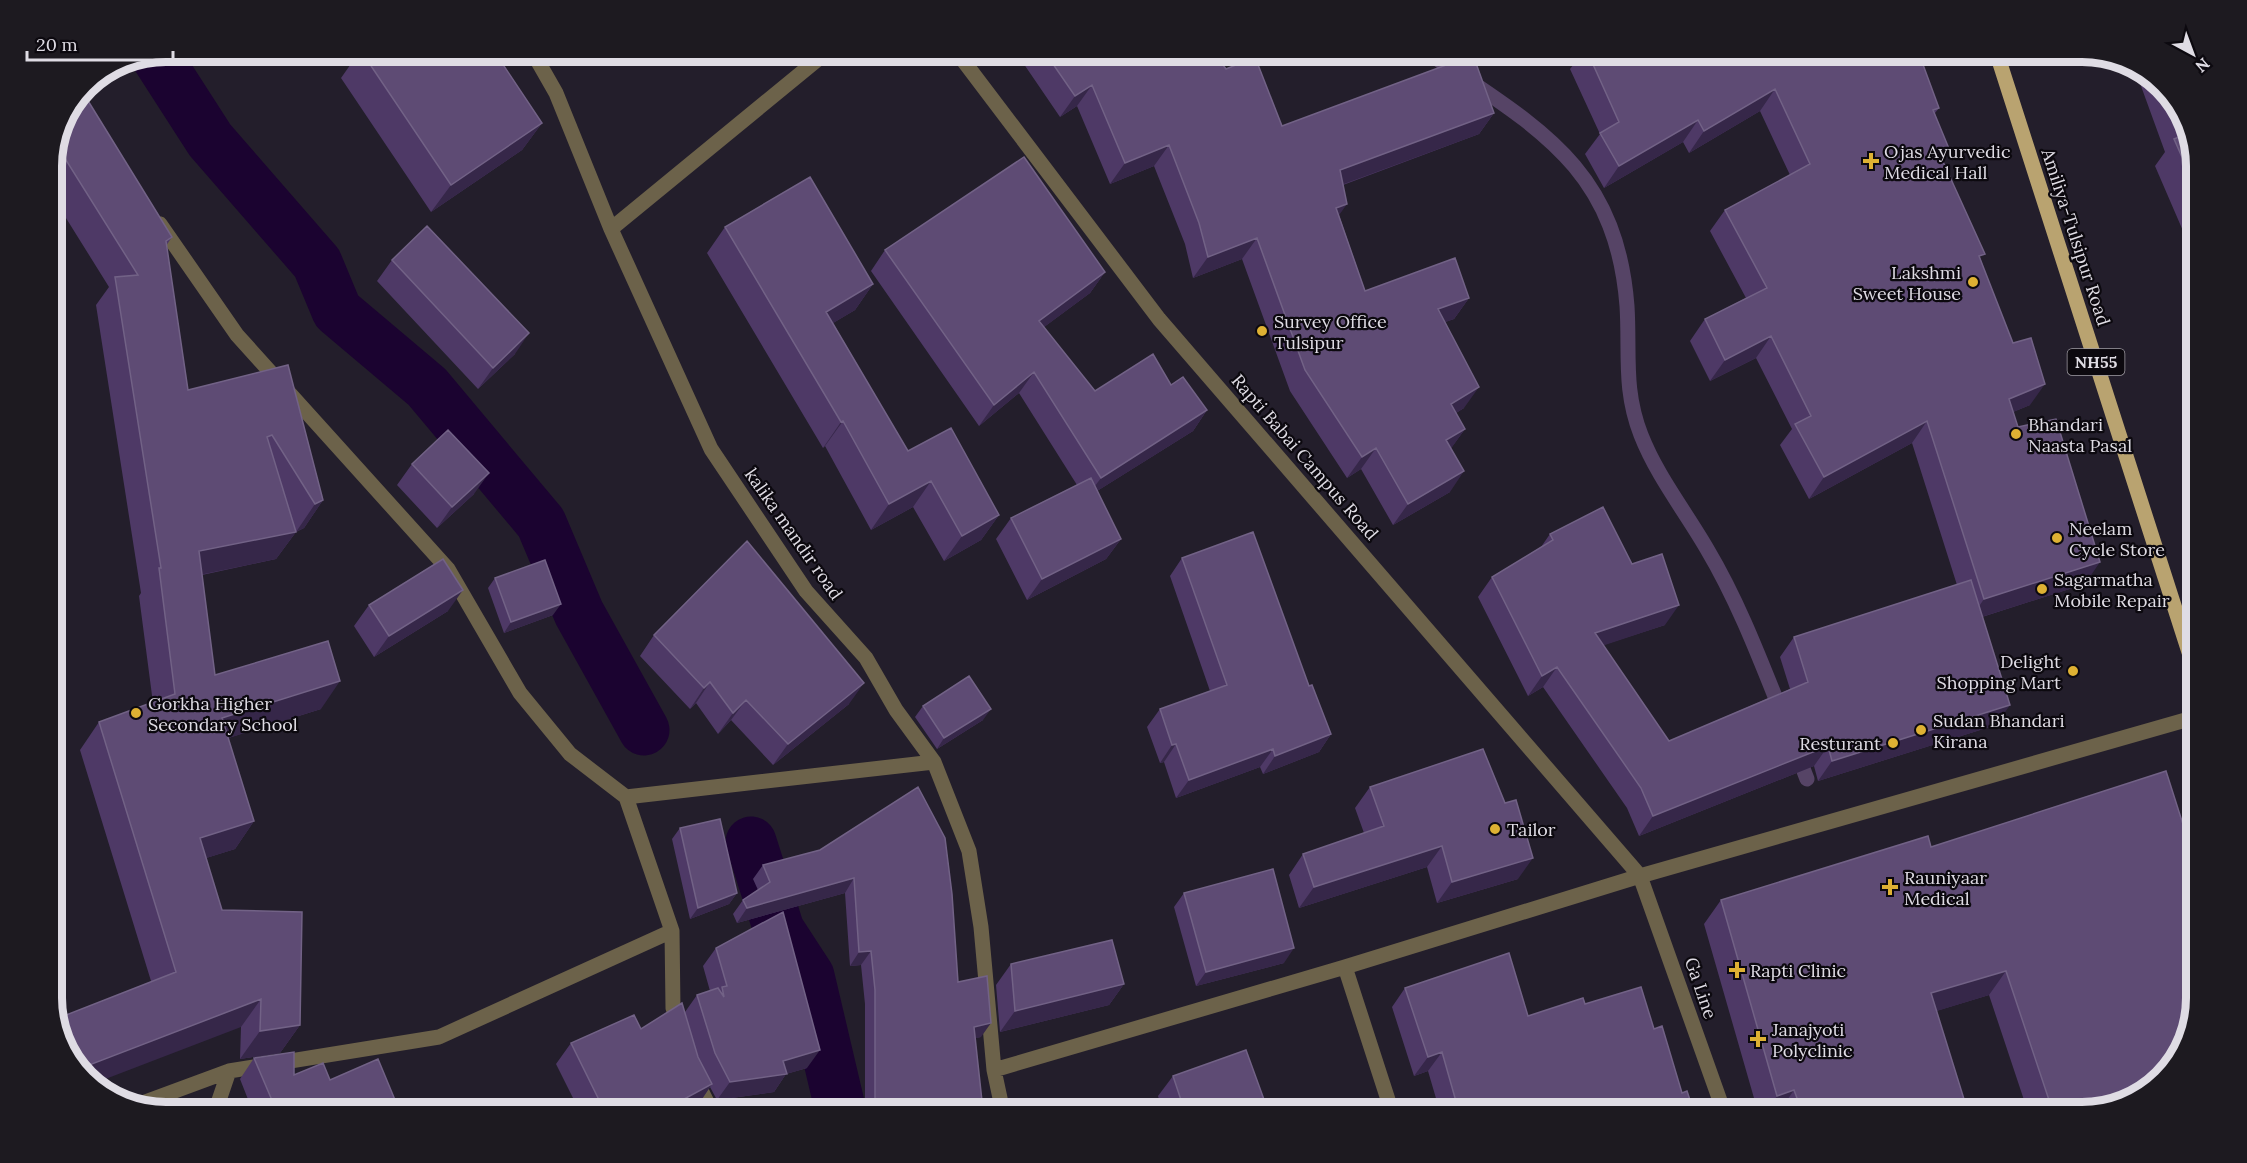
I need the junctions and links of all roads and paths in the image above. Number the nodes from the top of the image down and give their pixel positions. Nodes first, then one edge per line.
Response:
1 (538, 62) edge
2 (815, 62) edge
3 (964, 62) edge
4 (2000, 62) edge
5 (150, 209) edge
6 (611, 229) junction
7 (2186, 642) edge
8 (2186, 720) edge
9 (934, 762) junction
10 (626, 797) junction
11 (1640, 876) junction
12 (672, 931) junction
13 (1345, 967) junction
14 (683, 1041) edge
15 (690, 1064) edge
16 (994, 1070) junction
17 (229, 1071) junction
18 (149, 1100) edge
19 (218, 1102) edge
20 (707, 1102) edge
21 (1001, 1102) edge
22 (1389, 1102) edge
23 (1720, 1102) edge

1 - 6 street, kalika mandir road
2 - 6 street
3 - 11 street, Rapti Babai Campus Road
4 - 7 main road, Amiliya-Tulsipur Road / NH55
5 - 10 street
6 - 9 street, kalika mandir road
8 - 11 street
9 - 10 street
9 - 16 street, kalika mandir road
10 - 12 street
11 - 13 street
11 - 23 street, Ga Line
12 - 14 street
12 - 17 street
13 - 16 street
13 - 22 street
15 - 20 street
16 - 21 street, kalika mandir road
17 - 18 street
17 - 19 street

